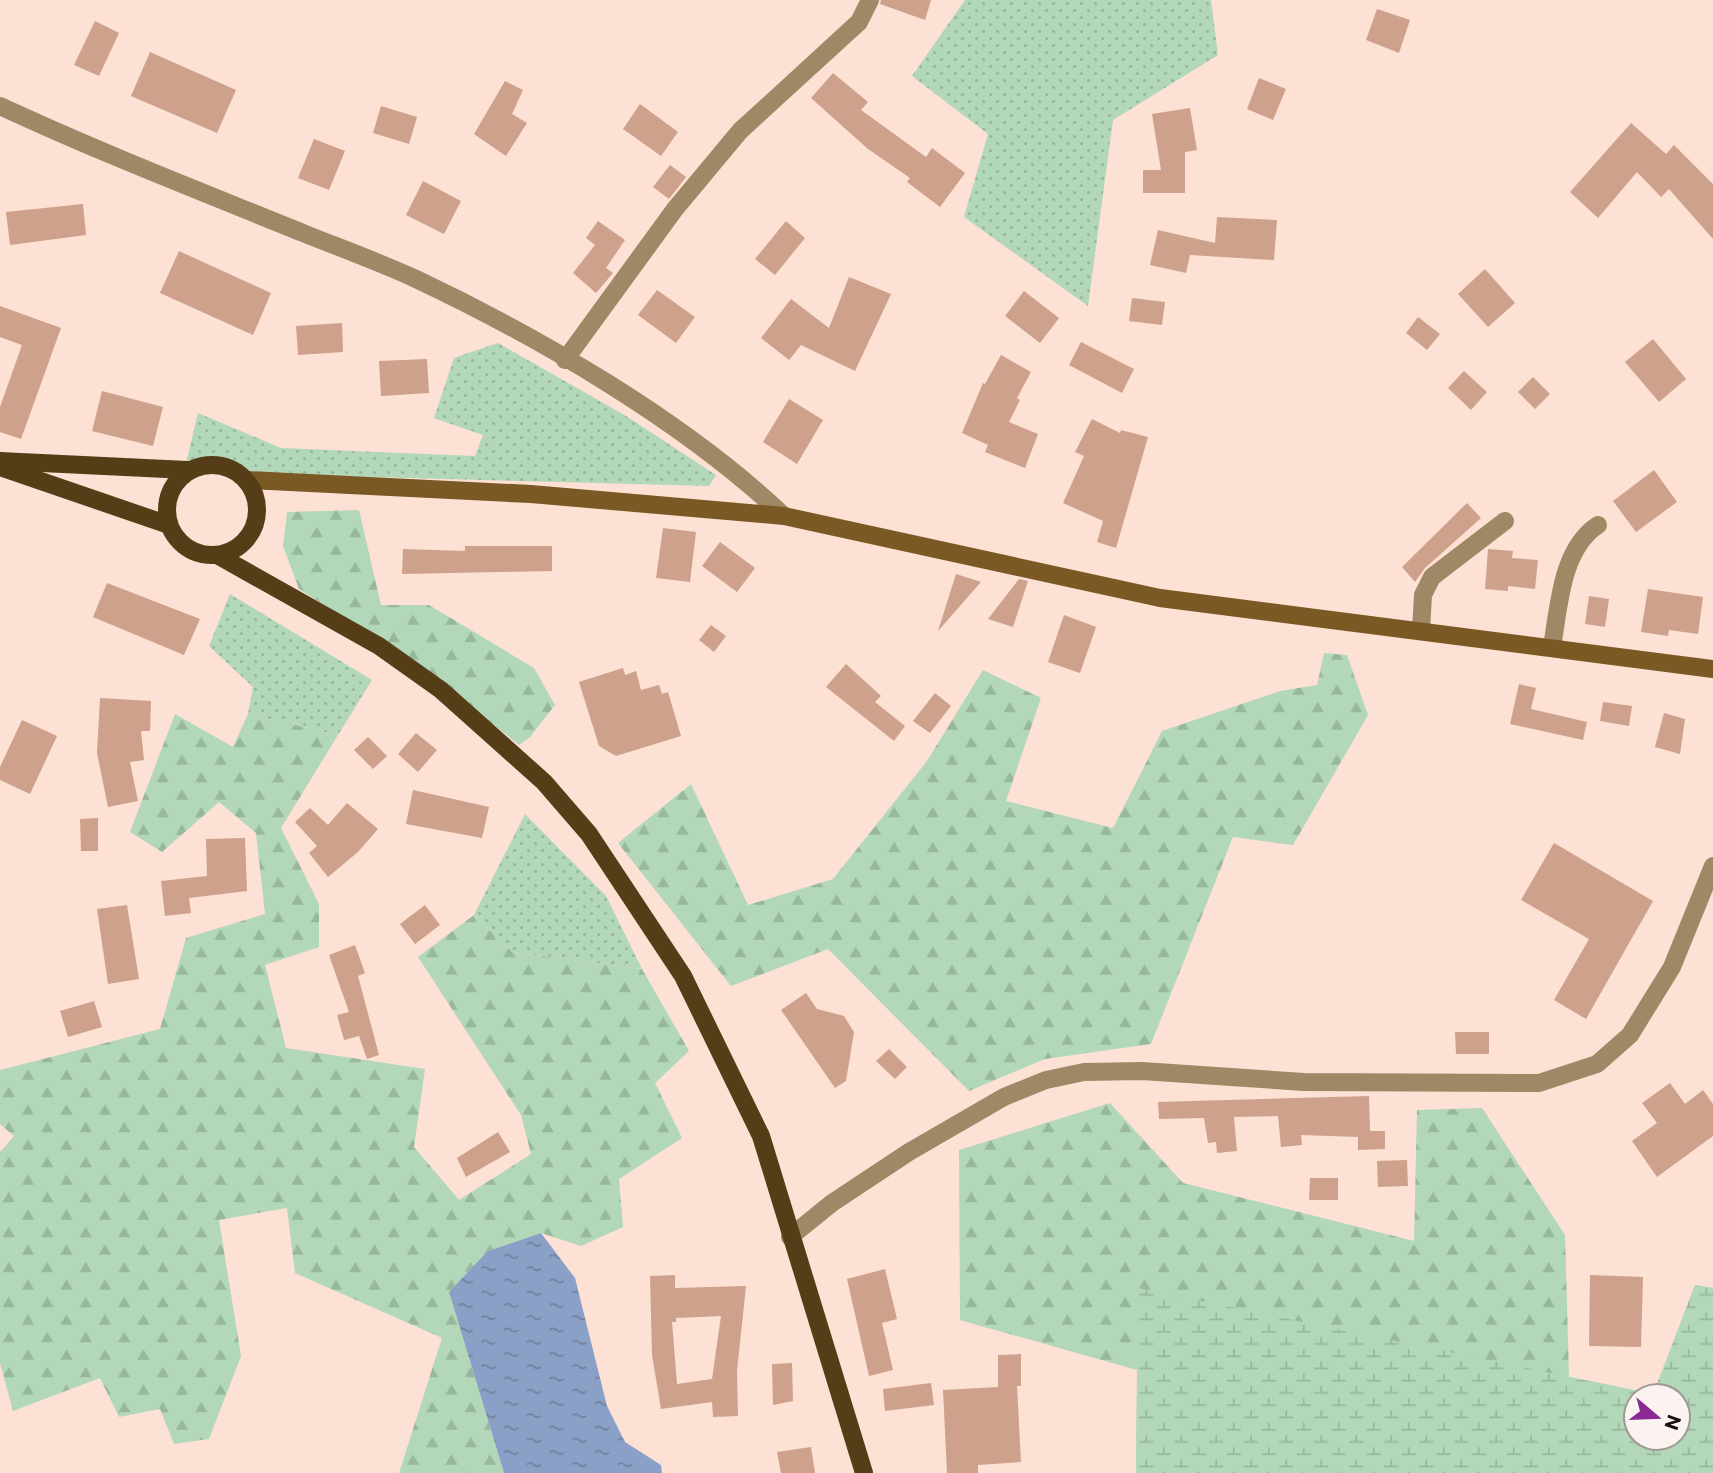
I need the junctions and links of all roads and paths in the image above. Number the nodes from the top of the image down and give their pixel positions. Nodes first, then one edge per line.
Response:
1 (870, 0) edge
2 (0, 106) edge
3 (565, 360) junction
4 (0, 461) edge
5 (0, 467) edge
6 (187, 470) junction
7 (247, 480) junction
8 (784, 516) junction
9 (1505, 521) dead end
10 (169, 525) junction
11 (1598, 525) dead end
12 (218, 555) junction
13 (1421, 629) junction
14 (1552, 647) junction
15 (1713, 669) edge
16 (1713, 866) edge
17 (790, 1237) junction
18 (864, 1473) edge

1 - 3 street
2 - 3 street
3 - 8 street
4 - 6 main road
5 - 10 main road
6 - 7 main road
6 - 10 main road
7 - 8 street
7 - 12 main road
8 - 13 street
9 - 13 street
10 - 12 main road
11 - 14 street
12 - 17 main road
13 - 14 street
14 - 15 street
16 - 17 street
17 - 18 main road

